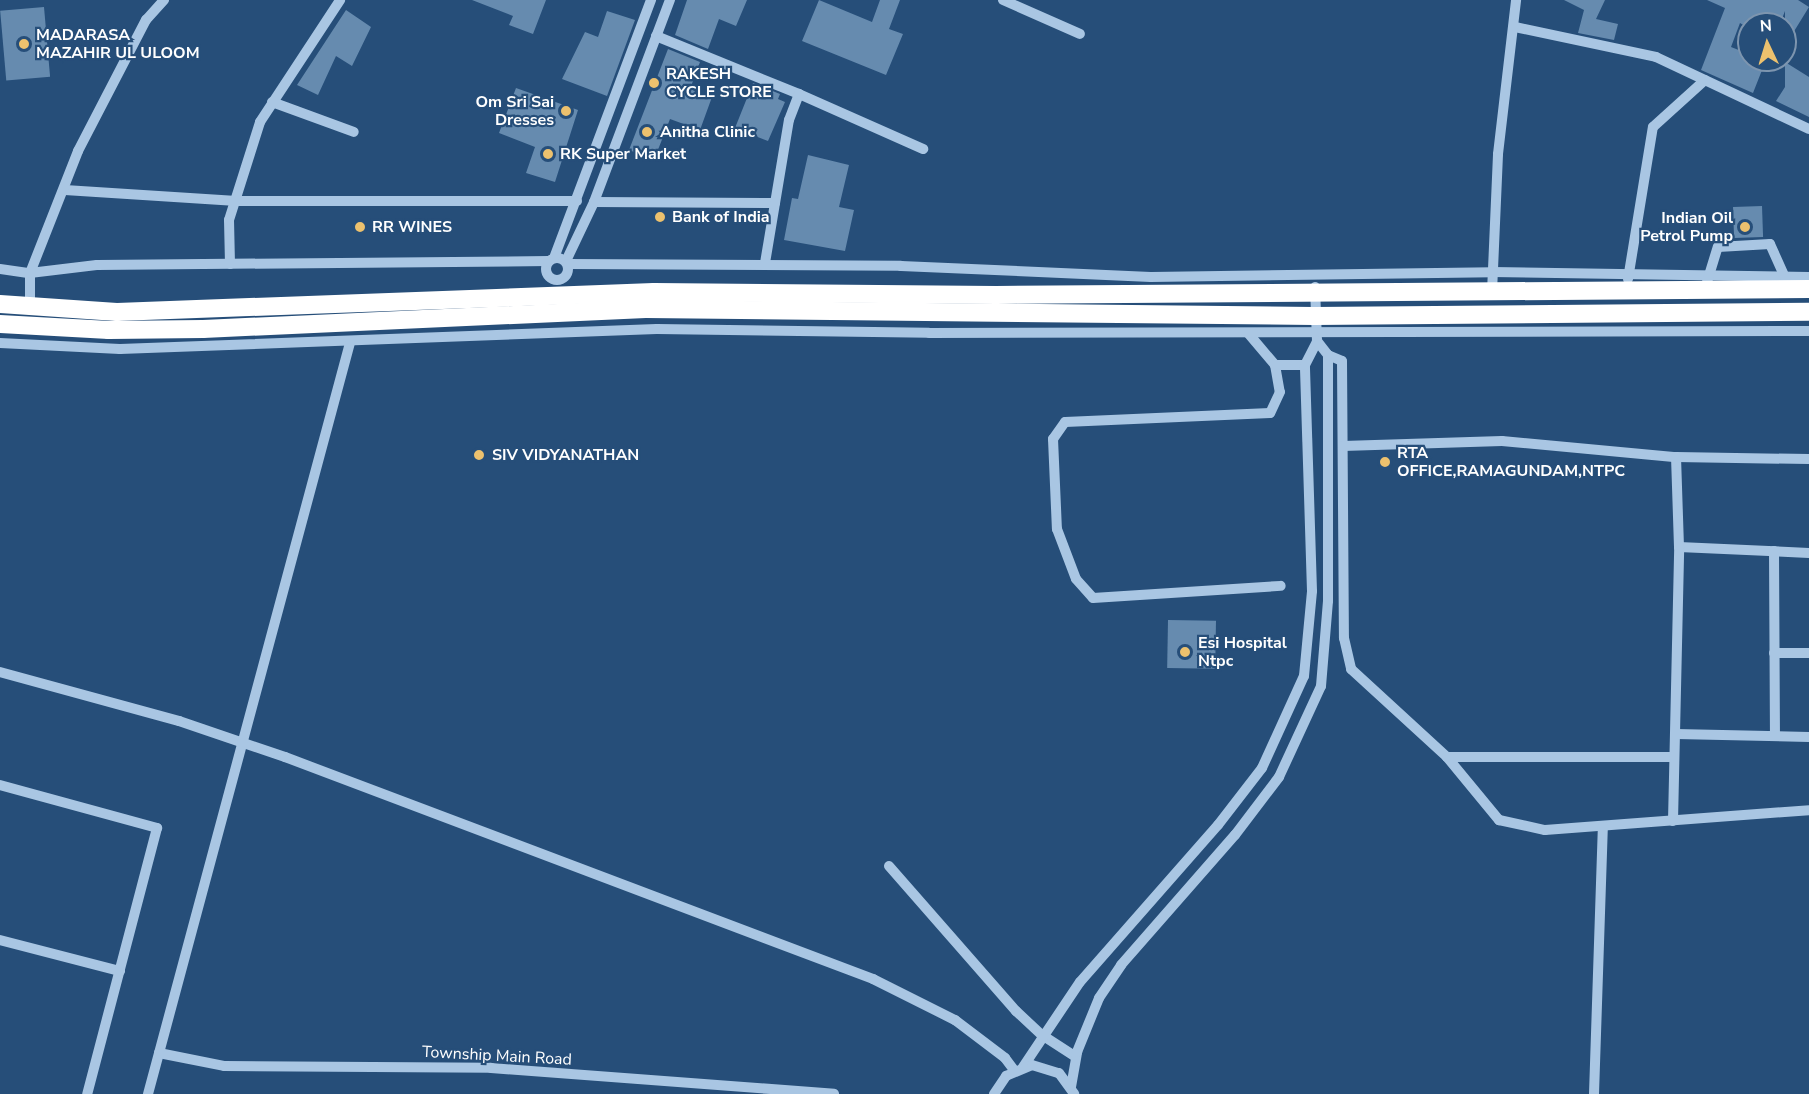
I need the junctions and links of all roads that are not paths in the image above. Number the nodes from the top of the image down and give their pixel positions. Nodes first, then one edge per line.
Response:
1 (164, 0) edge
2 (340, 0) edge
3 (651, 0) edge
4 (1003, 0) edge
5 (1516, 0) edge
6 (668, 4) edge
7 (1515, 27) junction
8 (1080, 34) dead end
9 (656, 36) junction
10 (1705, 80) junction
11 (799, 94) junction
12 (272, 102) junction
13 (1809, 129) edge
14 (354, 132) dead end
15 (923, 149) dead end
16 (65, 190) junction
17 (233, 201) junction
18 (577, 201) junction
19 (594, 202) junction
20 (775, 203) junction
21 (552, 259) junction
22 (567, 263) junction
23 (765, 263) junction
24 (230, 264) junction
25 (0, 269) edge
26 (1492, 272) junction
27 (30, 273) junction
28 (1809, 277) edge
29 (1628, 282) junction
30 (1315, 284) junction
31 (1706, 284) junction
32 (1254, 285) junction
33 (1795, 286) edge
34 (1492, 292) junction
35 (552, 297) junction
36 (0, 304) edge
37 (30, 308) junction
38 (1809, 312) edge
39 (1636, 322) junction
40 (0, 324) edge
41 (1316, 330) junction
42 (1809, 330) edge
43 (552, 332) junction
44 (1248, 333) junction
45 (0, 343) edge
46 (350, 343) junction
47 (1328, 355) junction
48 (1275, 365) junction
49 (1305, 365) junction
50 (1343, 446) junction
51 (1676, 457) junction
52 (1809, 459) edge
53 (1679, 547) junction
54 (1774, 551) junction
55 (1809, 553) edge
56 (1281, 586) dead end
57 (1774, 653) junction
58 (1809, 653) edge
59 (0, 672) edge
60 (1676, 734) junction
61 (1775, 734) junction
62 (1809, 737) edge
63 (244, 743) junction
64 (1447, 757) junction
65 (1674, 757) junction
66 (0, 785) edge
67 (1809, 810) edge
68 (1673, 821) junction
69 (1603, 826) junction
70 (889, 866) dead end
71 (0, 940) edge
72 (120, 971) junction
73 (1042, 1035) junction
74 (159, 1053) junction
75 (1076, 1057) junction
76 (1018, 1069) junction
77 (1073, 1091) edge
78 (87, 1094) edge
79 (148, 1094) edge
80 (834, 1094) edge
81 (994, 1094) edge
82 (1594, 1094) edge

1 - 16 street
2 - 12 street
3 - 6 street
3 - 18 street
4 - 8 street
5 - 7 street
6 - 9 street
7 - 10 street
7 - 26 street
9 - 11 street
9 - 19 street
10 - 13 street
10 - 29 street
11 - 15 street
11 - 20 street
12 - 14 street
12 - 17 street
16 - 17 street
16 - 27 street
17 - 18 street
17 - 24 street
18 - 21 street
19 - 20 street
19 - 22 street
20 - 23 street
21 - 22 street
21 - 24 street
21 - 35 street
22 - 23 street
22 - 35 street
23 - 32 street
24 - 27 street
25 - 27 street
26 - 29 street
26 - 30 street
26 - 34 street
27 - 37 street
28 - 33 street
29 - 31 highway
29 - 34 highway
30 - 32 highway
30 - 34 highway
30 - 41 street
31 - 33 highway
31 - 33 street
32 - 35 highway
35 - 37 highway
35 - 40 highway
35 - 41 highway
35 - 43 street
36 - 37 highway
38 - 39 highway
39 - 41 highway
39 - 42 street
41 - 44 street
41 - 47 street
41 - 49 street
43 - 44 street
43 - 46 street
44 - 48 street
45 - 46 street
46 - 63 street
47 - 50 street
47 - 75 street
48 - 49 street
48 - 56 street
49 - 73 street
50 - 51 street
50 - 64 street
51 - 52 street
51 - 53 street
53 - 54 street
53 - 60 street
54 - 55 street
54 - 57 street
57 - 58 street
57 - 61 street
59 - 63 street
60 - 61 street
60 - 65 street
61 - 62 street
63 - 74 street
63 - 76 street
64 - 65 street
64 - 69 street
65 - 68 street
66 - 72 street
67 - 68 street
68 - 69 street
69 - 82 street
70 - 73 street
71 - 72 street
72 - 78 street
73 - 75 street
73 - 76 street
74 - 79 street
74 - 80 street, Township Main Road
75 - 77 street
76 - 77 street
76 - 81 street

